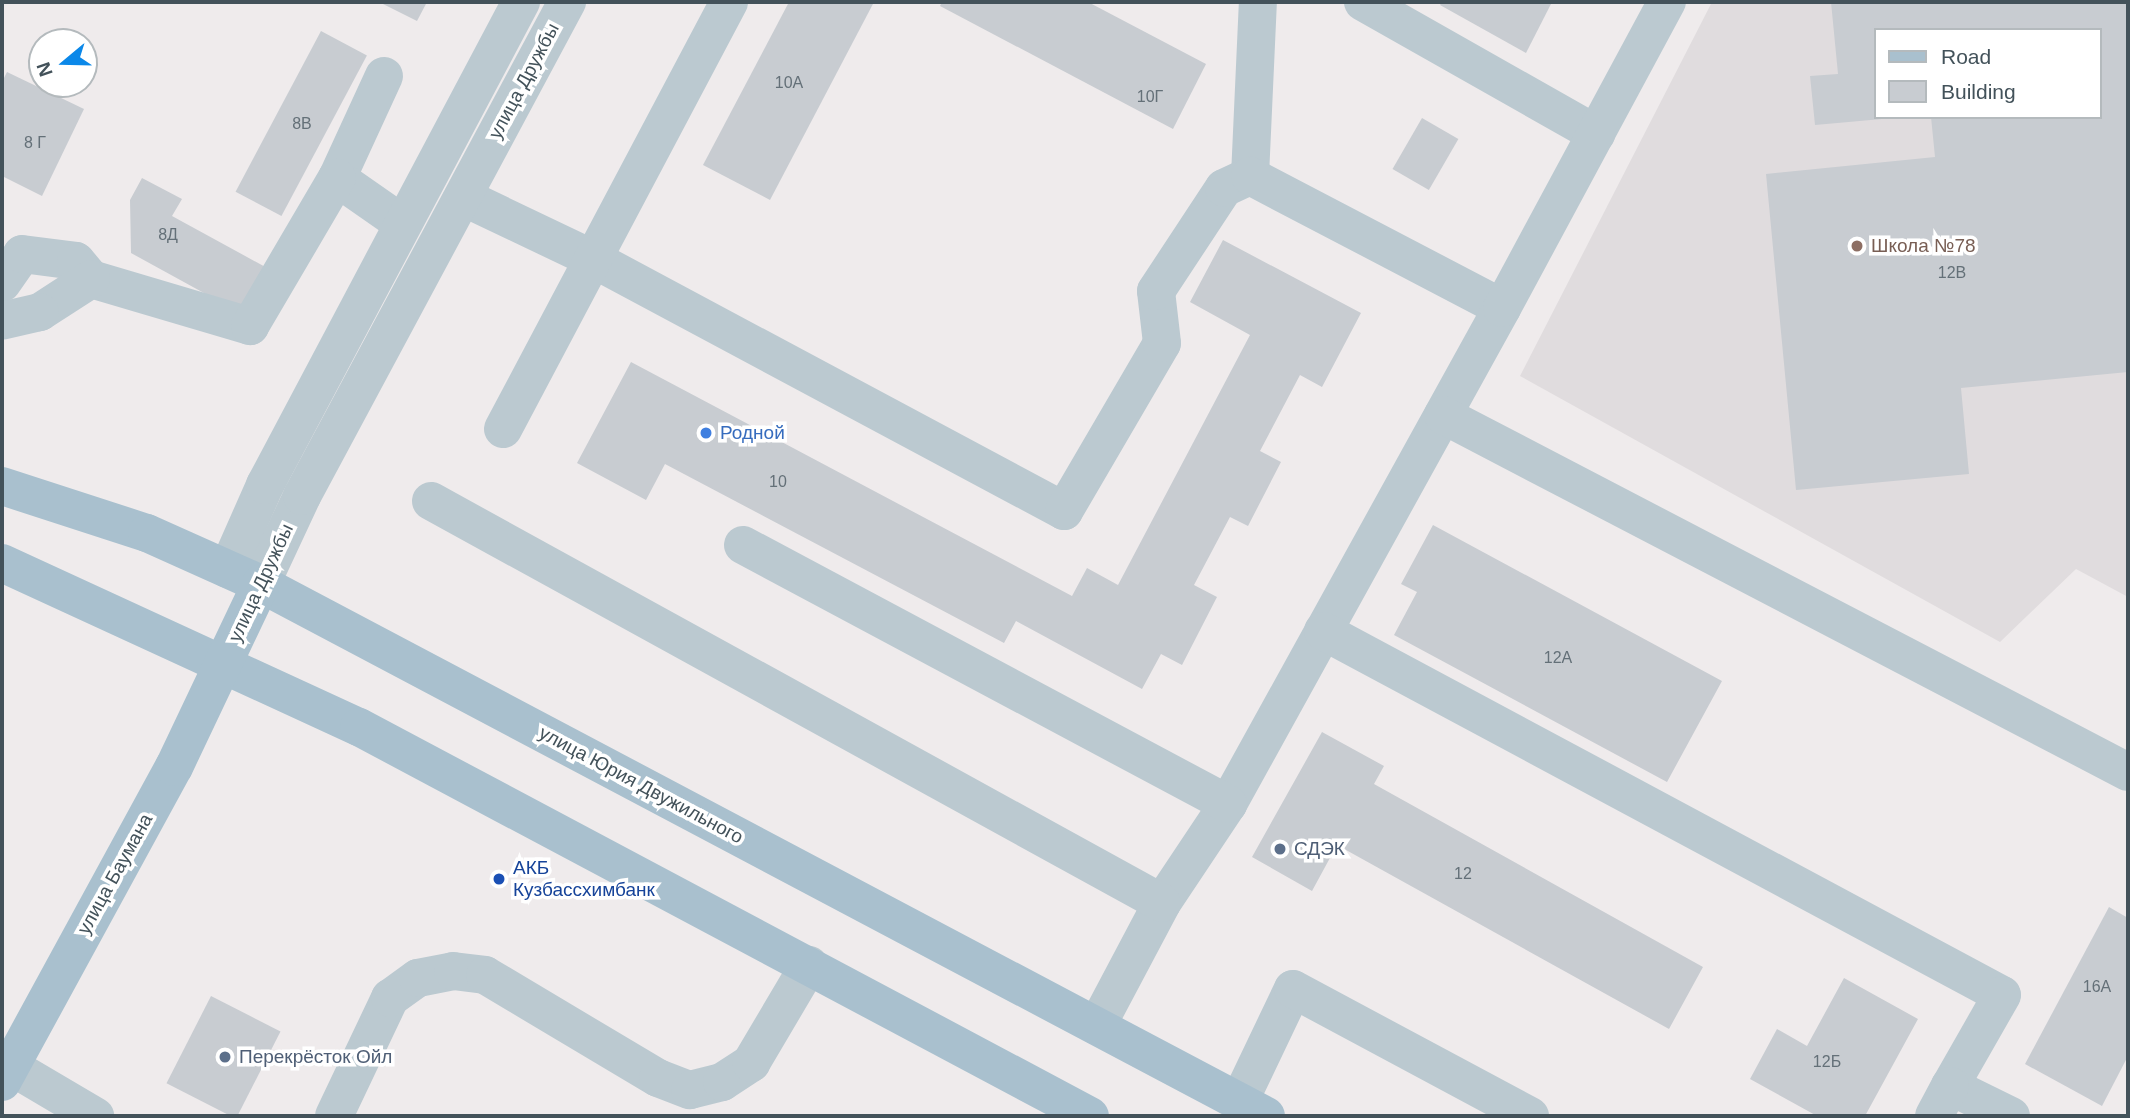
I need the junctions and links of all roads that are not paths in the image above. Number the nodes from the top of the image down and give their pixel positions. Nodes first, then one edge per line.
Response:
1 (522, 2) edge
2 (567, 2) edge
3 (729, 2) edge
4 (1258, 2) edge
5 (1363, 2) edge
6 (1668, 2) edge
7 (384, 76) dead end
8 (1596, 134) junction
9 (1250, 176) junction
10 (337, 178) junction
11 (463, 197) junction
12 (402, 224) junction
13 (595, 260) junction
14 (91, 279) junction
15 (2, 283) edge
16 (1502, 308) junction
17 (2, 321) edge
18 (1443, 415) junction
19 (503, 429) dead end
20 (2, 486) edge
21 (431, 500) dead end
22 (743, 545) dead end
23 (2, 563) edge
24 (244, 577) junction
25 (1323, 631) junction
26 (223, 664) junction
27 (2128, 772) edge
28 (1228, 804) junction
29 (1162, 903) junction
30 (809, 965) junction
31 (1097, 1026) junction
32 (6, 1074) edge
33 (1942, 1101) edge
34 (1257, 1111) edge
35 (95, 1116) edge
36 (334, 1116) edge
37 (1090, 1116) edge
38 (1530, 1116) edge
39 (2011, 1116) edge

1 - 12 street, улица Дружбы
2 - 11 street, улица Дружбы
3 - 13 street
4 - 9 street
5 - 8 street
6 - 8 street
7 - 10 street
8 - 16 street
9 - 13 street
9 - 16 street
10 - 12 street
10 - 14 street
11 - 13 street
11 - 24 street, улица Дружбы
12 - 24 street, улица Дружбы
13 - 19 street
14 - 15 street
14 - 17 street
16 - 18 street
18 - 25 street
18 - 27 street
20 - 24 main road, улица Юрия Двужильного
21 - 29 street
22 - 28 street
23 - 26 main road
24 - 26 main road, улица Дружбы
24 - 31 main road, улица Юрия Двужильного
25 - 28 street
25 - 33 street
26 - 30 main road
26 - 32 main road, улица Баумана
28 - 29 street
29 - 31 street
30 - 36 street
30 - 37 main road
31 - 34 main road, улица Юрия Двужильного
32 - 35 street
33 - 39 street
34 - 38 street

